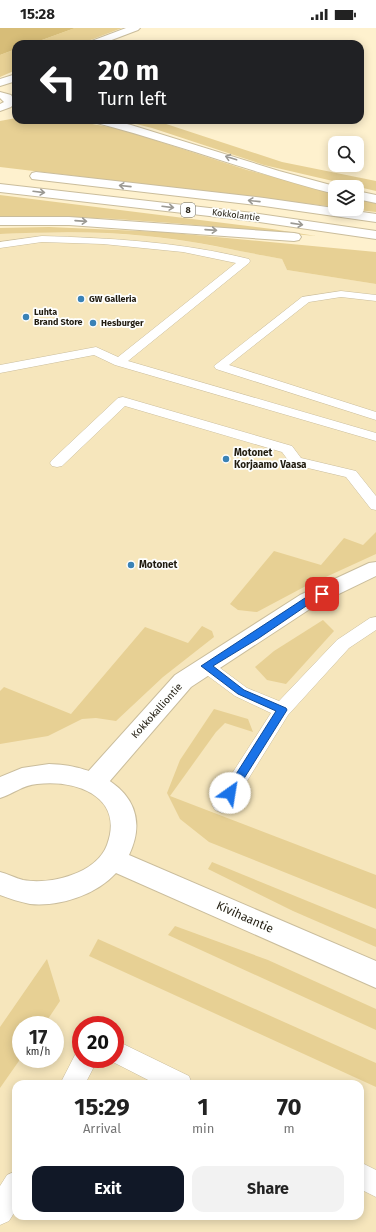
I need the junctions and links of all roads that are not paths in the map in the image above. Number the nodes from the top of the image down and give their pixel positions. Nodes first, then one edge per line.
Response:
1 (135, 28) edge
2 (103, 40) edge
3 (12, 78) edge
4 (0, 83) edge
5 (12, 89) edge
6 (8, 99) edge
7 (0, 108) edge
8 (118, 124) edge
9 (23, 175) dead end
10 (0, 188) edge
11 (328, 188) edge
12 (364, 196) edge
13 (376, 199) edge
14 (376, 218) edge
15 (0, 221) edge
16 (376, 235) edge
17 (0, 245) edge
18 (376, 245) edge
19 (376, 298) edge
20 (119, 362) junction
21 (0, 370) edge
22 (376, 416) edge
23 (376, 437) edge
24 (57, 463) dead end
25 (376, 506) edge
26 (376, 568) edge
27 (376, 622) edge
28 (206, 666) junction
29 (282, 710) junction
30 (94, 782) junction
31 (0, 788) edge
32 (222, 805) dead end
33 (113, 860) junction
34 (3, 890) edge
35 (376, 975) edge
36 (124, 1056) edge
37 (81, 1068) edge
38 (74, 1080) edge
39 (172, 1080) edge
40 (364, 1177) edge
41 (376, 1184) edge
42 (12, 1191) edge
43 (0, 1212) edge

1 - 2 main road
3 - 4 main road
5 - 6 main road
6 - 7 main road
11 -> 8 main road
14 -> 9 main road, Kokkolantie / 8
10 -> 16 main road, Kokkolantie / 8
12 - 13 main road
15 -> 18 main road
17 - 20 lane
19 - 22 lane
20 - 21 lane
20 - 23 lane
24 - 25 lane
26 - 28 main road, Kokkokalliontie
27 - 29 lane
28 - 29 lane
28 - 30 main road, Kokkokalliontie
29 - 32 lane
30 - 31 main road
30 - 33 main road
33 - 34 main road
33 - 35 main road, Kivihaantie
36 - 39 lane
37 - 38 lane
40 - 41 lane
42 - 43 lane

